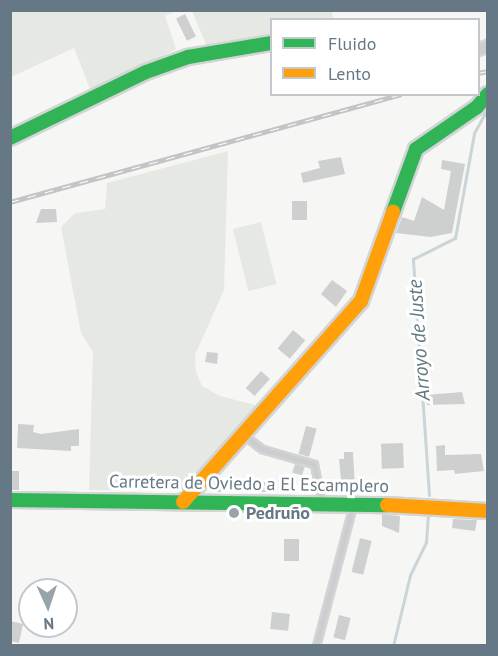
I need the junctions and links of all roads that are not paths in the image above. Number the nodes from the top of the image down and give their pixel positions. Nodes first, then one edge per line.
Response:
1 (270, 43) edge
2 (488, 94) edge
3 (10, 138) edge
4 (243, 434) junction
5 (10, 500) edge
6 (183, 502) junction
7 (322, 502) junction
8 (353, 503) junction
9 (488, 511) edge
10 (316, 645) edge

1 - 3 street
2 - 4 street
4 - 6 street
4 - 7 lane
5 - 6 street, Carretera de Oviedo a El Escamplero
6 - 7 street, Carretera de Oviedo a El Escamplero
7 - 8 street, Carretera de Oviedo a El Escamplero
8 - 9 street, Carretera de Oviedo a El Escamplero
8 - 10 lane

